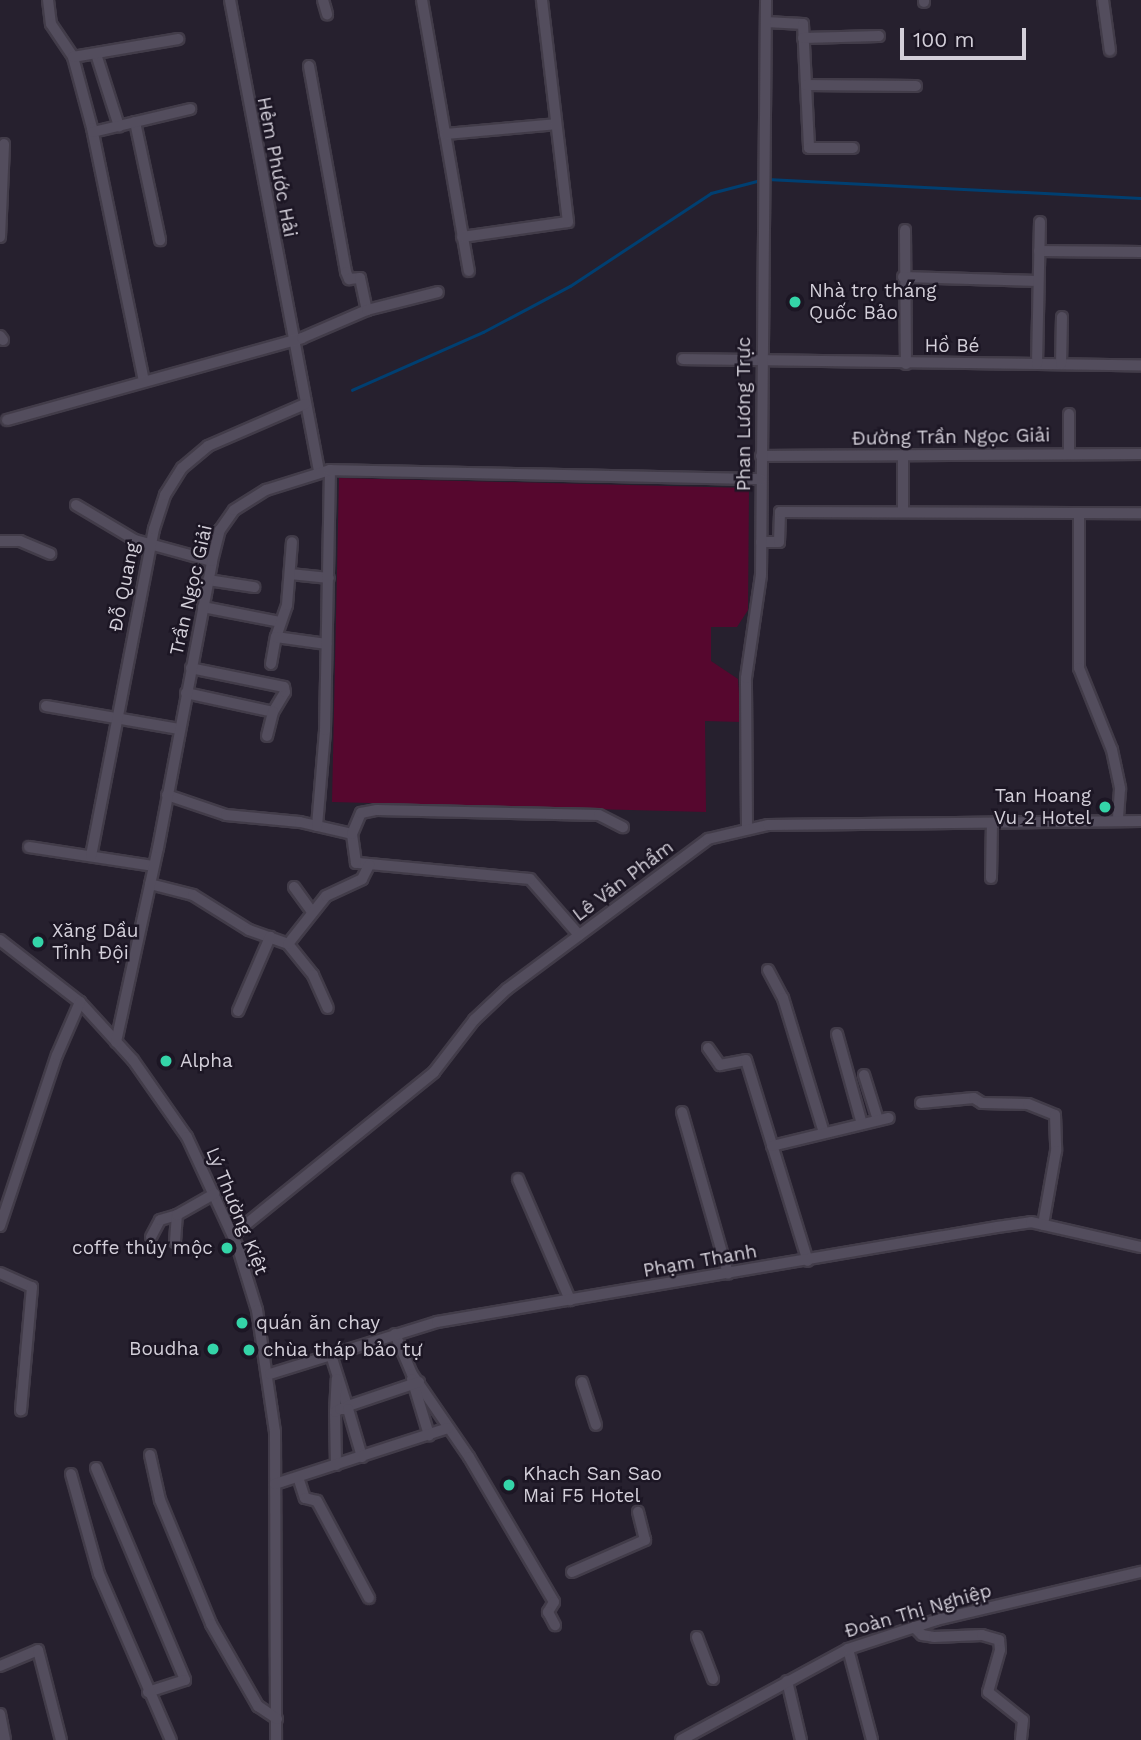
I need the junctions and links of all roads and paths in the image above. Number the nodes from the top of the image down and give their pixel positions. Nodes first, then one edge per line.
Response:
1 (48, 0) edge
2 (230, 0) edge
3 (323, 0) edge
4 (422, 0) edge
5 (542, 0) edge
6 (766, 0) edge
7 (1103, 0) edge
8 (327, 14) dead end
9 (766, 22) junction
10 (879, 36) dead end
11 (803, 38) junction
12 (178, 39) dead end
13 (1110, 51) dead end
14 (96, 54) junction
15 (73, 57) junction
16 (309, 66) dead end
17 (806, 85) junction
18 (916, 86) dead end
19 (190, 109) dead end
20 (135, 122) junction
21 (556, 124) junction
22 (119, 125) junction
23 (93, 131) junction
24 (445, 134) junction
25 (4, 144) dead end
26 (853, 148) dead end
27 (1040, 222) dead end
28 (905, 230) dead end
29 (0, 237) edge
30 (461, 237) junction
31 (160, 240) dead end
32 (1039, 251) junction
33 (1141, 251) edge
34 (469, 271) dead end
35 (903, 276) junction
36 (1038, 281) junction
37 (438, 292) dead end
38 (367, 310) junction
39 (1062, 317) dead end
40 (293, 341) junction
41 (683, 359) dead end
42 (762, 362) junction
43 (906, 364) junction
44 (1037, 364) junction
45 (1061, 364) junction
46 (1141, 365) edge
47 (144, 382) junction
48 (305, 404) junction
49 (1069, 414) dead end
50 (7, 420) dead end
51 (1069, 454) junction
52 (1141, 454) edge
53 (761, 456) junction
54 (903, 456) junction
55 (330, 470) junction
56 (319, 472) junction
57 (761, 479) junction
58 (76, 505) dead end
59 (903, 510) junction
60 (1079, 513) junction
61 (1141, 513) edge
62 (0, 541) edge
63 (292, 542) dead end
64 (761, 542) junction
65 (150, 547) junction
66 (50, 554) dead end
67 (212, 561) junction
68 (290, 573) junction
69 (330, 578) junction
70 (208, 580) junction
71 (254, 587) dead end
72 (203, 607) junction
73 (280, 622) junction
74 (276, 637) junction
75 (327, 644) junction
76 (271, 664) dead end
77 (191, 668) junction
78 (186, 693) junction
79 (46, 706) dead end
80 (273, 712) junction
81 (116, 717) junction
82 (179, 729) junction
83 (267, 736) dead end
84 (167, 796) junction
85 (1118, 821) junction
86 (1141, 821) edge
87 (992, 822) junction
88 (317, 825) junction
89 (623, 827) dead end
90 (747, 828) junction
91 (352, 834) junction
92 (29, 847) dead end
93 (91, 856) junction
94 (369, 865) junction
95 (153, 866) junction
96 (991, 878) dead end
97 (150, 884) junction
98 (294, 887) dead end
99 (312, 912) junction
100 (579, 936) junction
101 (270, 937) junction
102 (0, 940) edge
103 (288, 944) junction
104 (768, 970) dead end
105 (80, 1002) junction
106 (328, 1008) dead end
107 (238, 1011) dead end
108 (837, 1034) dead end
109 (116, 1042) junction
110 (708, 1048) dead end
111 (864, 1075) dead end
112 (921, 1103) dead end
113 (682, 1112) dead end
114 (862, 1124) junction
115 (824, 1133) junction
116 (772, 1146) junction
117 (518, 1179) dead end
118 (214, 1195) junction
119 (4, 1203) edge
120 (177, 1215) junction
121 (1043, 1225) junction
122 (0, 1226) edge
123 (233, 1235) junction
124 (151, 1237) dead end
125 (175, 1242) dead end
126 (1141, 1247) edge
127 (808, 1261) junction
128 (0, 1273) edge
129 (728, 1274) junction
130 (570, 1300) junction
131 (395, 1334) junction
132 (331, 1355) junction
133 (270, 1374) junction
134 (337, 1379) junction
135 (414, 1380) junction
136 (582, 1382) dead end
137 (348, 1408) junction
138 (21, 1411) dead end
139 (335, 1412) junction
140 (596, 1425) dead end
141 (448, 1428) junction
142 (429, 1435) junction
143 (150, 1455) dead end
144 (362, 1457) junction
145 (336, 1465) junction
146 (96, 1468) dead end
147 (71, 1474) dead end
148 (298, 1477) junction
149 (275, 1484) junction
150 (638, 1512) dead end
151 (572, 1572) dead end
152 (1141, 1572) edge
153 (369, 1598) dead end
154 (555, 1625) dead end
155 (915, 1627) junction
156 (697, 1637) dead end
157 (848, 1648) junction
158 (0, 1666) edge
159 (713, 1679) dead end
160 (787, 1681) junction
161 (148, 1692) junction
162 (0, 1714) edge
163 (277, 1719) junction
164 (5, 1740) edge
165 (61, 1740) edge
166 (171, 1740) edge
167 (276, 1740) edge
168 (681, 1740) edge
169 (801, 1740) edge
170 (872, 1740) edge
171 (1021, 1740) edge

1 - 15 street
2 - 40 street, Hẻm Phước Hải
3 - 8 street
4 - 24 street
5 - 21 street
6 - 9 street, Phan Lương Trực
7 - 13 street
9 - 11 street
9 - 42 street, Phan Lương Trực
10 - 11 street
11 - 17 street
12 - 14 street
14 - 15 street
14 - 22 street
15 - 23 street
16 - 38 street
17 - 18 street
17 - 26 street
19 - 20 street
20 - 22 street
20 - 31 street
21 - 24 street
21 - 30 street
22 - 23 street
23 - 47 street
24 - 30 street
25 - 29 street
27 - 32 street
28 - 35 street
30 - 34 street
32 - 33 street
32 - 36 street
35 - 36 street
35 - 43 street
36 - 44 street
37 - 38 street
38 - 40 street
39 - 45 street
40 - 47 street
40 - 48 street, Hẻm Phước Hải
41 - 42 street, Hồ Bé
42 - 43 street, Hồ Bé
42 - 53 street, Phan Lương Trực
43 - 44 street, Hồ Bé
44 - 45 street, Hồ Bé
45 - 46 street, Hồ Bé
47 - 50 street
48 - 56 street, Hẻm Phước Hải
48 - 65 street, Đỗ Quang
49 - 51 street
51 - 52 street, Đường Trần Ngọc Giải
51 - 54 street, Đường Trần Ngọc Giải
53 - 54 street, Đường Trần Ngọc Giải
53 - 57 street, Phan Lương Trực
54 - 59 street
55 - 56 street, Trần Ngọc Giải
55 - 57 street, Trần Ngọc Giải
55 - 69 street
56 - 67 street, Trần Ngọc Giải
57 - 64 street, Phan Lương Trực
58 - 65 street
59 - 60 street
59 - 64 street
60 - 61 street
60 - 85 street
62 - 66 street
63 - 68 street
64 - 90 street, Phan Lương Trực
65 - 67 street
65 - 81 street, Đỗ Quang
67 - 70 street, Trần Ngọc Giải
68 - 69 street
68 - 73 street
69 - 75 street
70 - 71 street
70 - 72 street, Trần Ngọc Giải
72 - 73 street
72 - 77 street, Trần Ngọc Giải
73 - 74 street
74 - 75 street
74 - 76 street
75 - 88 street
77 - 78 street, Trần Ngọc Giải
77 - 80 street
78 - 80 street
78 - 82 street, Trần Ngọc Giải
79 - 81 street
80 - 83 street
81 - 82 street
81 - 93 street, Đỗ Quang
82 - 84 street, Trần Ngọc Giải
84 - 88 street
84 - 95 street, Trần Ngọc Giải
85 - 86 street, Lê Văn Phẩm
85 - 87 street, Lê Văn Phẩm
87 - 90 street, Lê Văn Phẩm
87 - 96 street
88 - 91 street
89 - 91 street
90 - 100 street, Lê Văn Phẩm
91 - 94 street
92 - 93 street
93 - 95 street
94 - 99 street
94 - 100 street
95 - 97 street, Trần Ngọc Giải
97 - 101 street
97 - 109 street, Trần Ngọc Giải
98 - 99 street
99 - 103 street
100 - 123 street, Lê Văn Phẩm
101 - 103 street
101 - 107 street
102 - 105 street, Lý Thường Kiệt
103 - 106 street
104 - 115 street
105 - 109 street, Lý Thường Kiệt
105 - 119 street
108 - 114 street
109 - 118 street, Lý Thường Kiệt
110 - 116 street
111 - 114 street
112 - 121 street
113 - 129 street
114 - 115 street
115 - 116 street
116 - 127 street
117 - 130 street
118 - 120 street
118 - 123 street, Lý Thường Kiệt
119 - 122 street
120 - 124 street
120 - 125 street
121 - 126 street, Phạm Thanh
121 - 127 street, Phạm Thanh
123 - 133 street, Lý Thường Kiệt
127 - 129 street, Phạm Thanh
128 - 138 street
129 - 130 street, Phạm Thanh
130 - 131 street, Phạm Thanh
131 - 132 street, Phạm Thanh
131 - 135 street
132 - 133 street, Phạm Thanh
132 - 134 street
133 - 149 street, Lý Thường Kiệt
134 - 137 street
134 - 139 street
135 - 137 street
135 - 141 street
135 - 142 street
136 - 140 street
137 - 139 street
137 - 144 street
139 - 145 street
141 - 142 street
141 - 154 street
142 - 144 street
143 - 163 street
144 - 145 street
145 - 148 street
146 - 161 street
147 - 161 street
148 - 149 street
148 - 153 street
149 - 163 street, Lý Thường Kiệt
150 - 151 street
152 - 155 street, Đoàn Thị Nghiệp
155 - 157 street, Đoàn Thị Nghiệp
155 - 171 street
156 - 159 street
157 - 160 street, Đoàn Thị Nghiệp
157 - 170 street
158 - 165 street
160 - 168 street, Đoàn Thị Nghiệp
160 - 169 street
161 - 166 street
162 - 164 street
163 - 167 street, Lý Thường Kiệt

